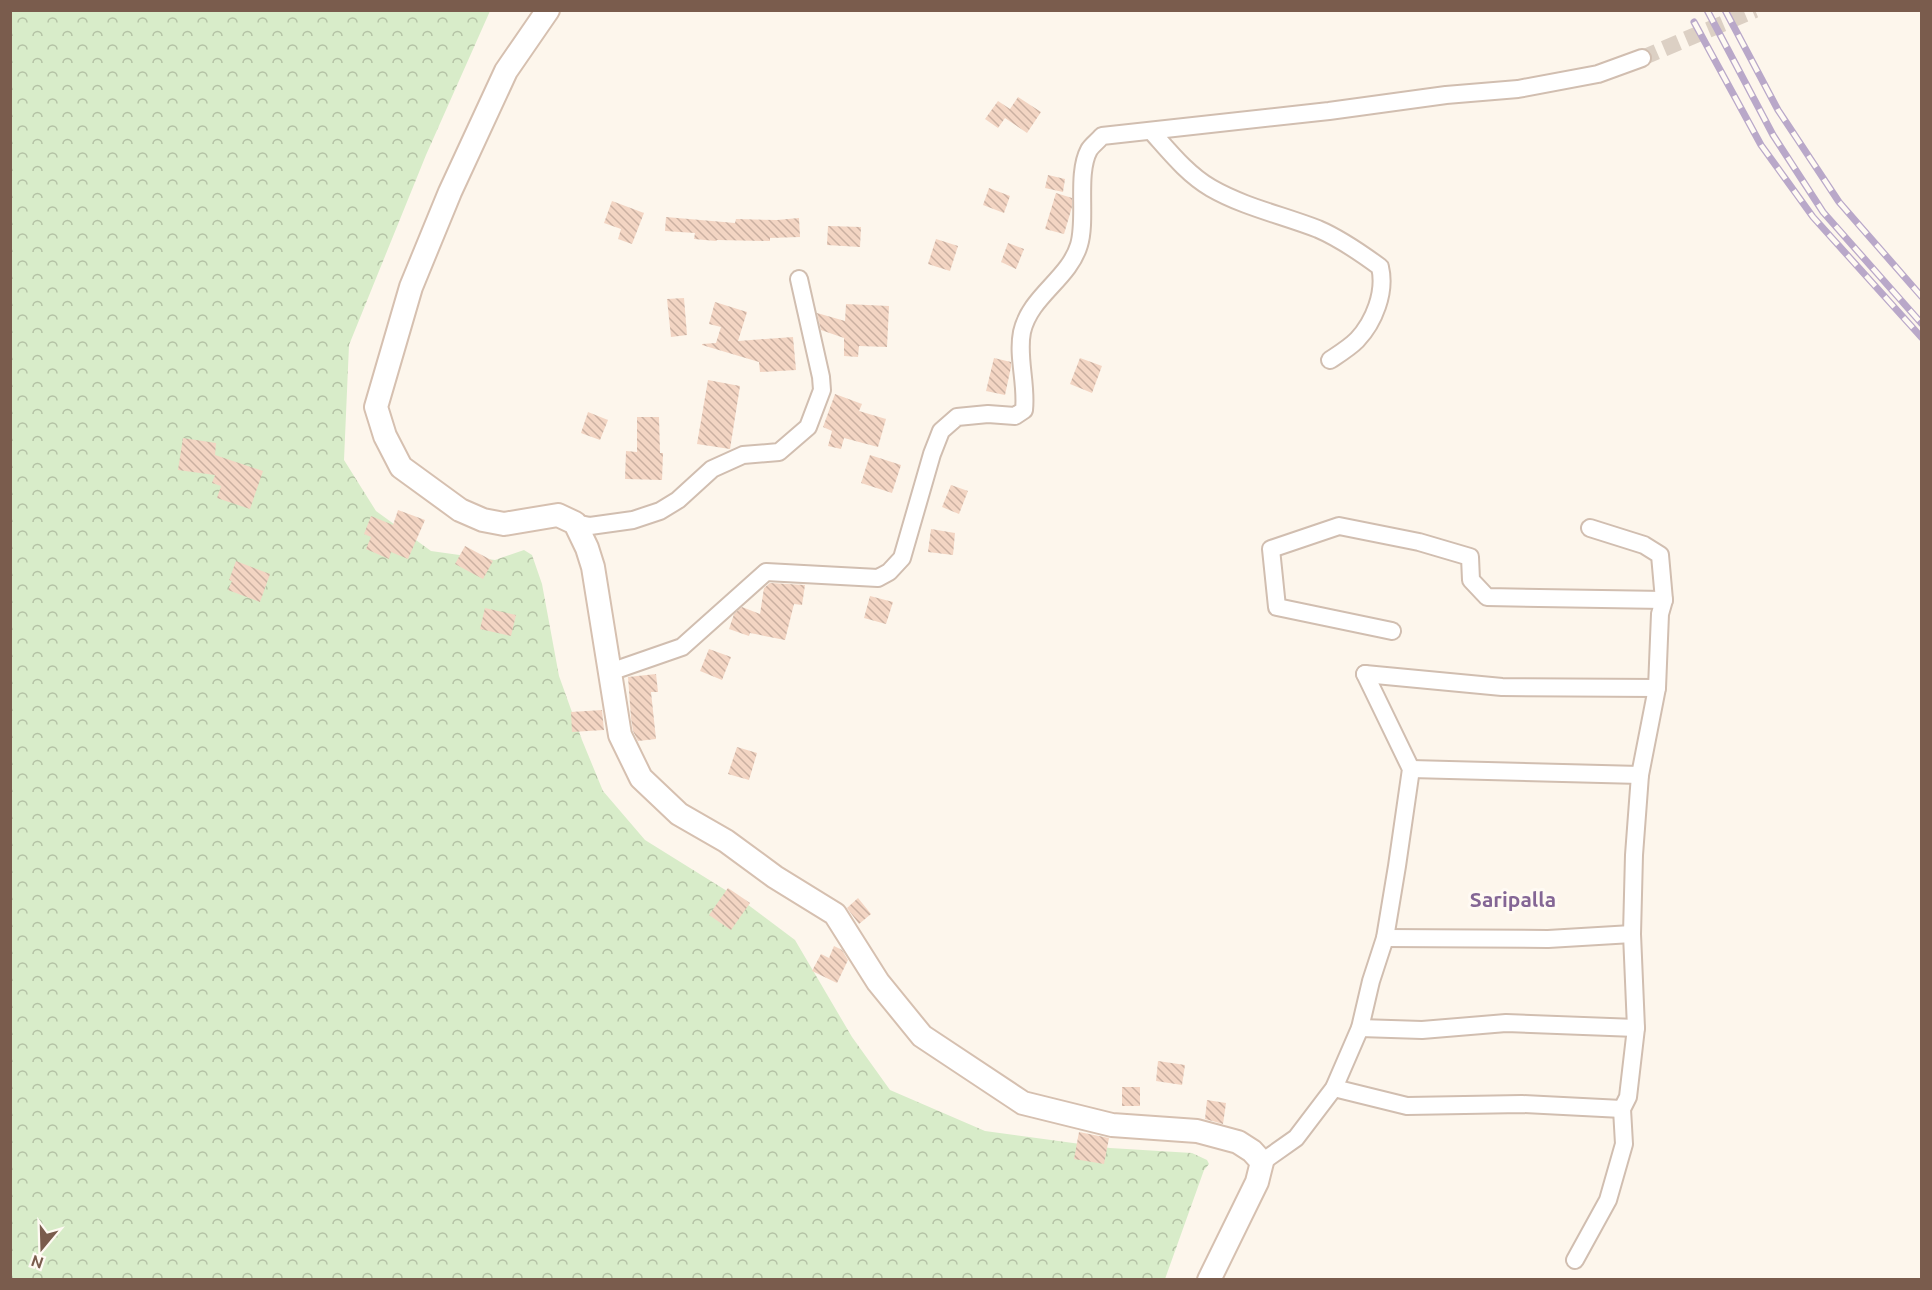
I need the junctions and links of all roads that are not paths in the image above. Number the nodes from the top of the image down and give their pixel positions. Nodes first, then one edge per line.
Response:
1 (548, 10) edge
2 (1642, 58) tunnel mouth
3 (1151, 132) junction
4 (799, 279) dead end
5 (1330, 360) dead end
6 (575, 523) junction
7 (1590, 528) dead end
8 (1664, 600) junction
9 (1392, 631) dead end
10 (610, 672) junction
11 (1657, 688) junction
12 (1411, 769) junction
13 (1640, 775) junction
14 (1632, 934) junction
15 (1385, 938) junction
16 (1360, 1028) junction
17 (1636, 1028) junction
18 (1334, 1088) junction
19 (1622, 1109) junction
20 (1262, 1162) junction
21 (1575, 1260) dead end
22 (1209, 1280) edge

1 - 6 street
2 - 3 street
3 - 5 street
3 - 10 street
4 - 6 street
6 - 10 street
7 - 8 street
8 - 9 street
8 - 11 street
10 - 20 street
11 - 12 street
11 - 13 street
12 - 13 street
12 - 15 street
13 - 14 street
14 - 15 street
14 - 17 street
15 - 16 street
16 - 17 street
16 - 18 street
17 - 19 street
18 - 19 street
18 - 20 street
19 - 21 street
20 - 22 street

